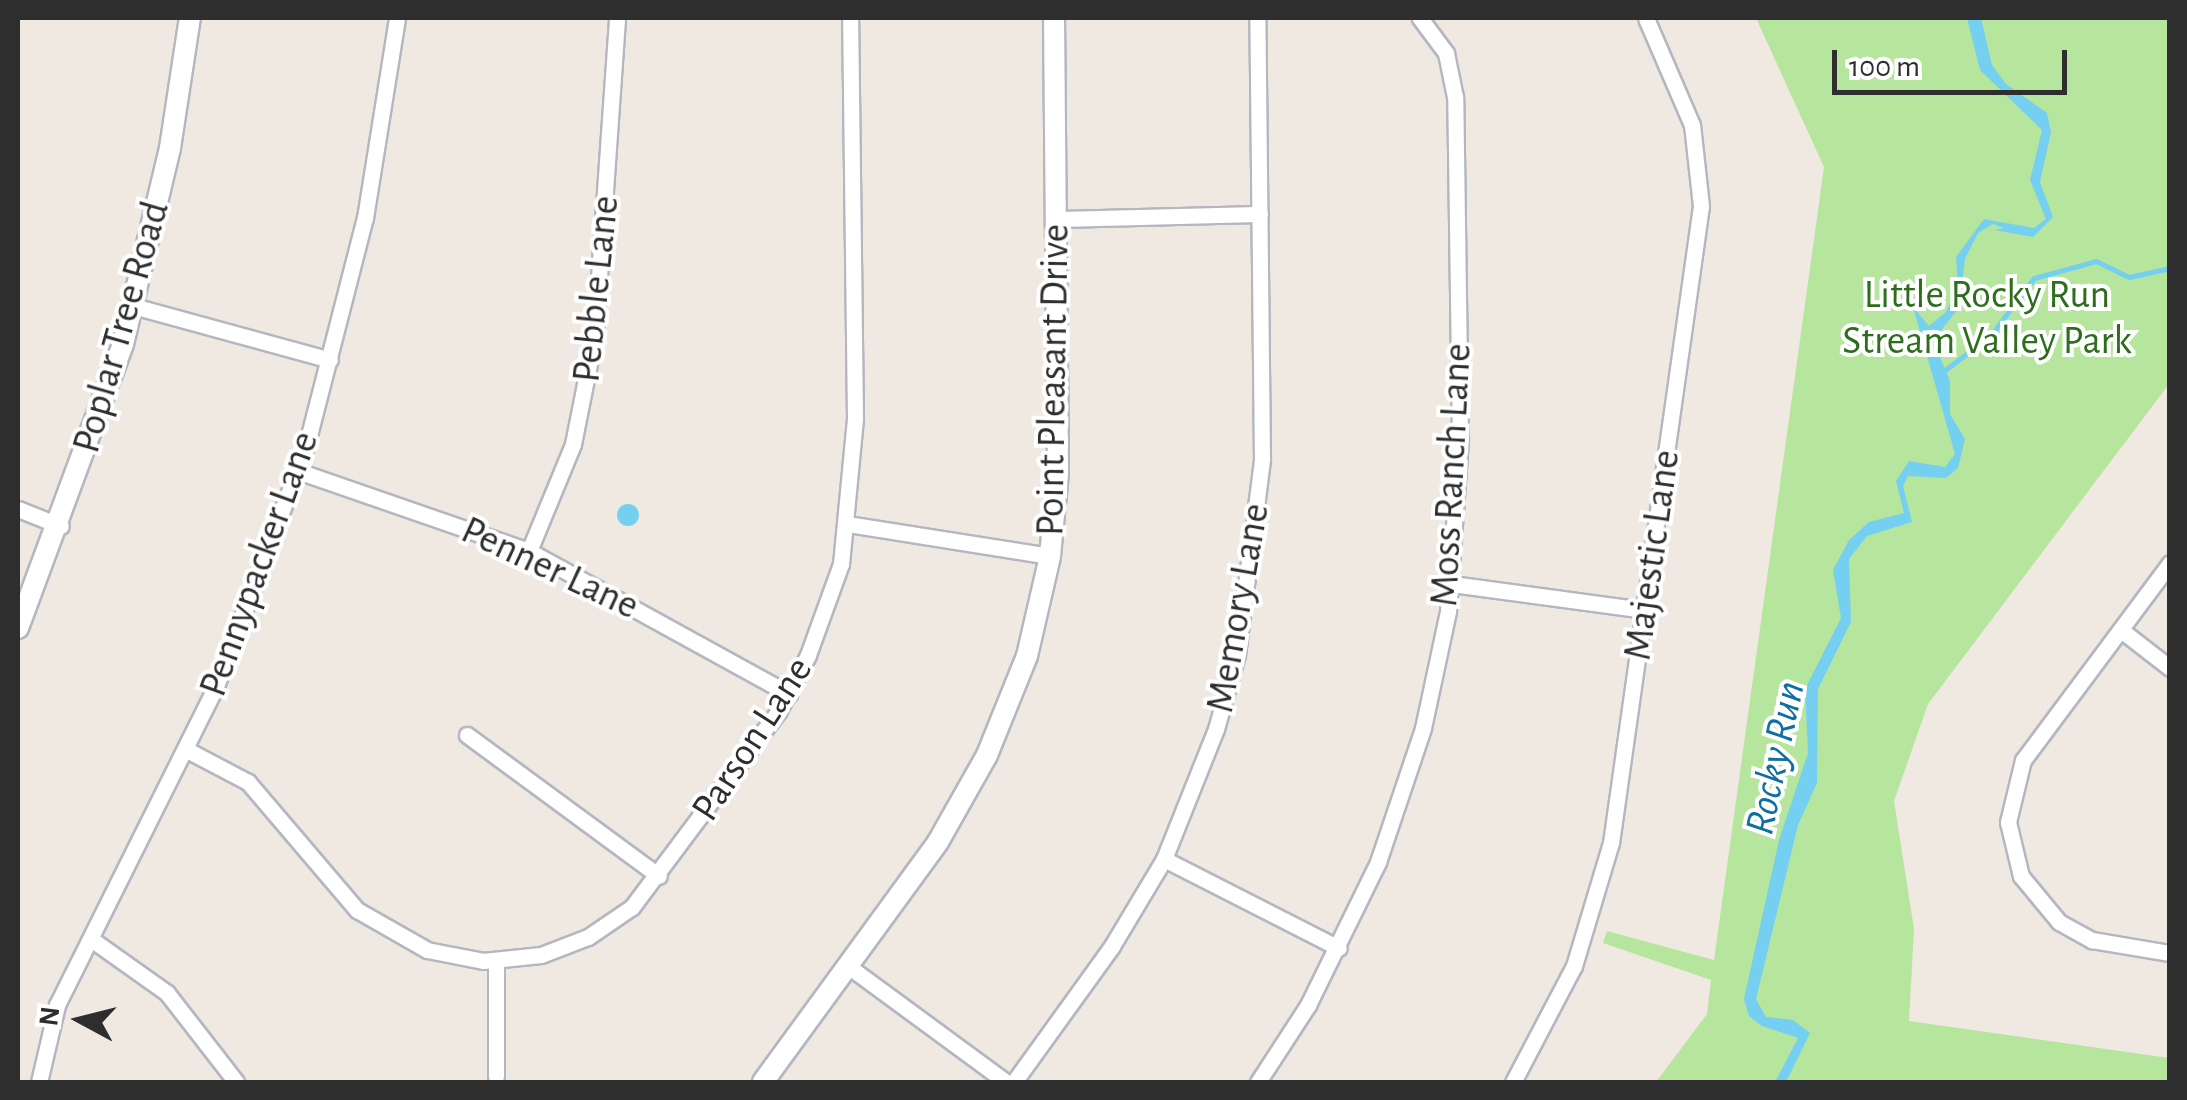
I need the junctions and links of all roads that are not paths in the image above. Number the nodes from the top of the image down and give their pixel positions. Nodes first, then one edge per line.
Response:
1 (190, 18) edge
2 (397, 18) edge
3 (617, 18) edge
4 (850, 18) edge
5 (1054, 18) edge
6 (1257, 18) edge
7 (1420, 18) edge
8 (1646, 18) edge
9 (1260, 214) junction
10 (1057, 219) junction
11 (134, 306) junction
12 (330, 360) junction
13 (298, 472) junction
14 (18, 509) edge
15 (848, 524) junction
16 (61, 526) junction
17 (529, 551) junction
18 (1050, 556) junction
19 (2170, 564) edge
20 (1452, 584) junction
21 (1645, 610) junction
22 (18, 628) edge
23 (2121, 630) junction
24 (2170, 668) edge
25 (789, 694) junction
26 (467, 734) dead end
27 (187, 750) junction
28 (1164, 859) junction
29 (658, 876) junction
30 (91, 940) junction
31 (1339, 948) junction
32 (2170, 953) edge
33 (496, 961) junction
34 (848, 966) junction
35 (496, 1076) dead end
36 (40, 1082) edge
37 (236, 1082) edge
38 (762, 1082) edge
39 (1006, 1082) edge
40 (1014, 1082) edge
41 (1258, 1082) edge
42 (1513, 1082) edge

1 - 11 street, Poplar Tree Road
2 - 12 street, Pennypacker Lane
3 - 17 street, Pebble Lane
4 - 15 street, Parson Lane
5 - 10 street, Point Pleasant Drive
6 - 9 street, Memory Lane
7 - 20 street, Moss Ranch Lane
8 - 21 street, Majestic Lane
9 - 10 street
9 - 28 street, Memory Lane
10 - 18 street, Point Pleasant Drive
11 - 12 street
11 - 16 street, Poplar Tree Road
12 - 13 street, Pennypacker Lane
13 - 17 street, Penner Lane
13 - 27 street, Pennypacker Lane
14 - 16 street
15 - 18 street
15 - 25 street, Parson Lane
16 - 22 street, Poplar Tree Road
17 - 25 street, Penner Lane
18 - 34 street, Point Pleasant Drive
19 - 23 street
20 - 21 street
20 - 31 street, Moss Ranch Lane
21 - 42 street, Majestic Lane
23 - 24 street
23 - 32 street
25 - 29 street, Parson Lane
26 - 29 street
27 - 30 street, Pennypacker Lane
27 - 33 street, Parson Lane
28 - 31 street
28 - 40 street, Memory Lane
29 - 33 street, Parson Lane
30 - 36 street, Pennypacker Lane
30 - 37 street
31 - 41 street, Moss Ranch Lane
33 - 35 street
34 - 38 street, Point Pleasant Drive
34 - 39 street

